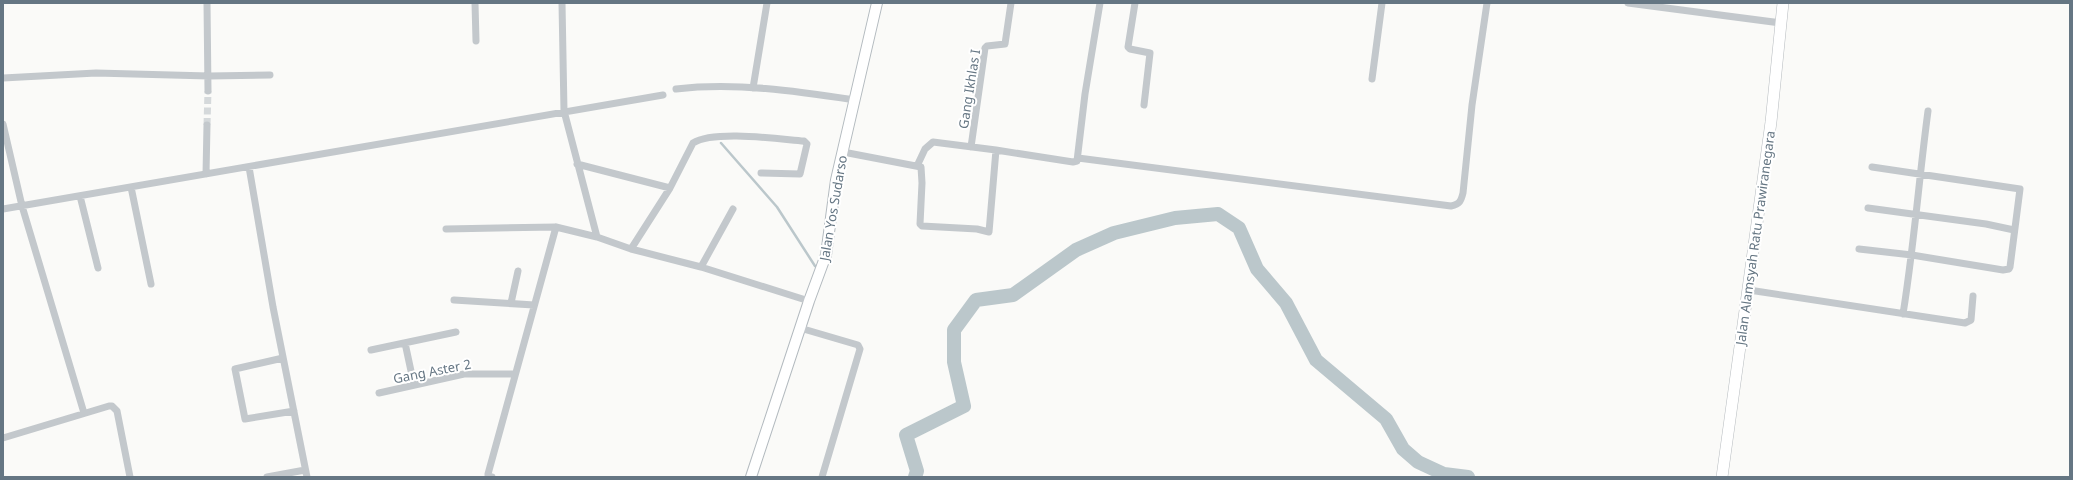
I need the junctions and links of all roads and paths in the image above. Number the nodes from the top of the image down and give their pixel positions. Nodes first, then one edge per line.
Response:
1 (207, 3) edge
2 (475, 3) edge
3 (562, 3) edge
4 (767, 3) edge
5 (877, 3) edge
6 (1011, 3) edge
7 (1100, 3) edge
8 (1134, 3) edge
9 (1382, 3) edge
10 (1486, 3) edge
11 (1628, 3) edge
12 (1783, 3) edge
13 (1782, 23) junction
14 (476, 41) dead end
15 (270, 75) dead end
16 (209, 76) junction
17 (3, 78) edge
18 (1372, 79) dead end
19 (753, 88) junction
20 (676, 89) dead end
21 (208, 91) tunnel mouth
22 (663, 95) dead end
23 (855, 100) junction
24 (1144, 105) dead end
25 (564, 111) junction
26 (1928, 111) dead end
27 (3, 124) edge
28 (207, 125) tunnel mouth
29 (972, 147) junction
30 (996, 150) junction
31 (843, 152) junction
32 (1078, 158) junction
33 (577, 164) junction
34 (917, 166) junction
35 (249, 167) junction
36 (1872, 167) dead end
37 (761, 173) dead end
38 (206, 174) junction
39 (1919, 174) junction
40 (130, 187) junction
41 (670, 188) junction
42 (80, 196) junction
43 (22, 206) junction
44 (1868, 208) dead end
45 (3, 209) edge
46 (733, 209) dead end
47 (1915, 215) junction
48 (556, 227) junction
49 (446, 229) dead end
50 (2014, 230) junction
51 (597, 237) junction
52 (631, 249) junction
53 (1859, 249) dead end
54 (1912, 255) junction
55 (701, 267) junction
56 (98, 268) dead end
57 (518, 270) dead end
58 (151, 284) dead end
59 (1749, 290) junction
60 (1973, 296) dead end
61 (454, 300) dead end
62 (809, 301) junction
63 (511, 303) junction
64 (534, 305) junction
65 (1903, 314) junction
66 (800, 328) junction
67 (456, 332) dead end
68 (405, 343) junction
69 (371, 350) dead end
70 (283, 358) junction
71 (514, 374) junction
72 (414, 385) junction
73 (379, 393) dead end
74 (294, 411) junction
75 (84, 414) junction
76 (3, 438) edge
77 (306, 473) edge
78 (1722, 474) edge
79 (130, 477) edge
80 (267, 477) edge
81 (492, 477) edge
82 (750, 477) edge
83 (822, 477) edge

1 - 16 street
2 - 14 street
3 - 25 street
4 - 19 street
5 - 23 street, Jalan Yos Sudarso
6 - 29 street, Gang Ikhlas I
7 - 32 street
8 - 24 street
9 - 18 street
10 - 32 street
11 - 13 street
12 - 13 main road, Jalan Alamsyah Ratu Prawiranegara
13 - 59 main road, Jalan Alamsyah Ratu Prawiranegara
15 - 16 street
16 - 17 street
16 - 21 street
19 - 20 street
19 - 23 street
22 - 25 street
23 - 31 street, Jalan Yos Sudarso
25 - 33 street
25 - 35 street
26 - 39 street
27 - 43 street
28 - 38 street
29 - 30 street
29 - 34 street
30 - 32 street
30 - 34 street
31 - 34 street
31 - 62 street, Jalan Yos Sudarso
33 - 41 street
33 - 51 street
35 - 38 street
35 - 70 street
36 - 39 street
37 - 41 street
38 - 40 street
39 - 47 street
39 - 50 street
40 - 42 street
40 - 58 street
41 - 52 street
42 - 43 street
42 - 56 street
43 - 45 street
43 - 75 street
44 - 47 street
46 - 55 street
47 - 50 street
47 - 54 street
48 - 49 street
48 - 51 street
48 - 64 street
50 - 54 street
51 - 52 street
52 - 55 street
53 - 54 street
54 - 65 street
55 - 62 street
57 - 63 street
59 - 65 street
59 - 78 main road, Jalan Alamsyah Ratu Prawiranegara
60 - 65 street
61 - 63 street
62 - 66 street, Jalan Yos Sudarso
63 - 64 street
64 - 71 street
66 - 82 street, Jalan Yos Sudarso
66 - 83 street
67 - 68 street
68 - 69 street
68 - 72 street
70 - 74 street
70 - 74 street
71 - 72 street, Gang Aster 2
71 - 81 street
72 - 73 street, Gang Aster 2
74 - 77 street
75 - 76 street
75 - 79 street
77 - 80 street

